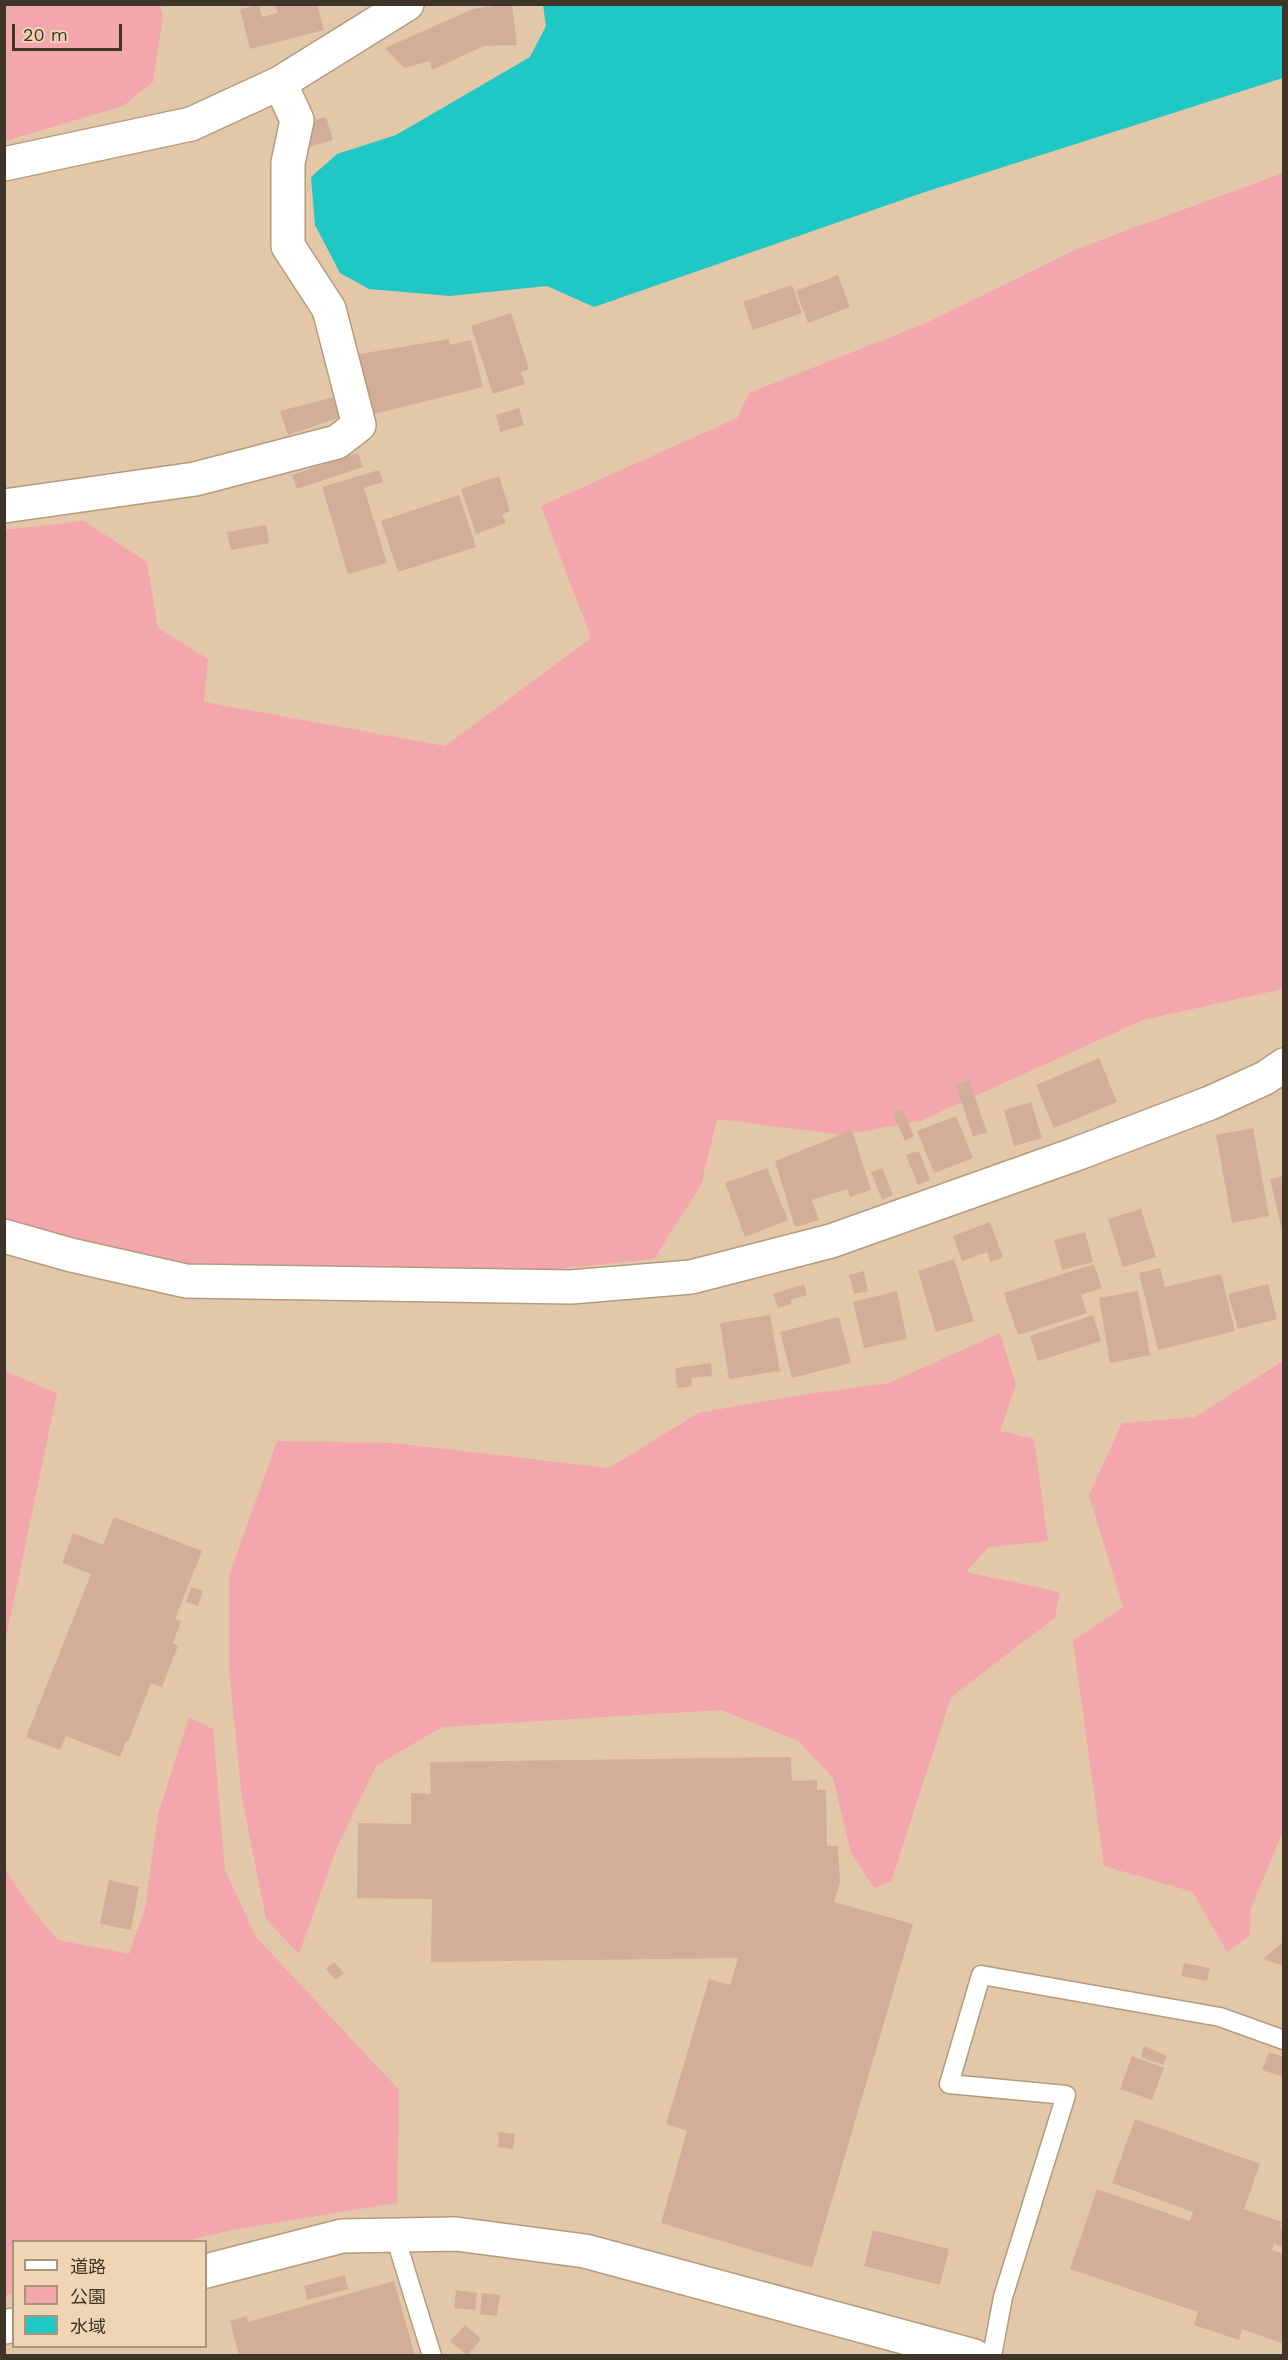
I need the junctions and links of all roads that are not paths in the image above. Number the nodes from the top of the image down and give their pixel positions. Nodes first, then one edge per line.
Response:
1 (406, 4) edge
2 (280, 83) junction
3 (4, 164) edge
4 (4, 506) edge
5 (1284, 1065) edge
6 (4, 1236) edge
7 (1284, 2040) edge
8 (394, 2234) junction
9 (207, 2271) edge
10 (432, 2355) edge
11 (974, 2355) edge
12 (992, 2355) edge

1 - 2 street
2 - 3 street
2 - 4 street
5 - 6 street
7 - 12 lane
8 - 9 street
8 - 10 lane
8 - 11 street

